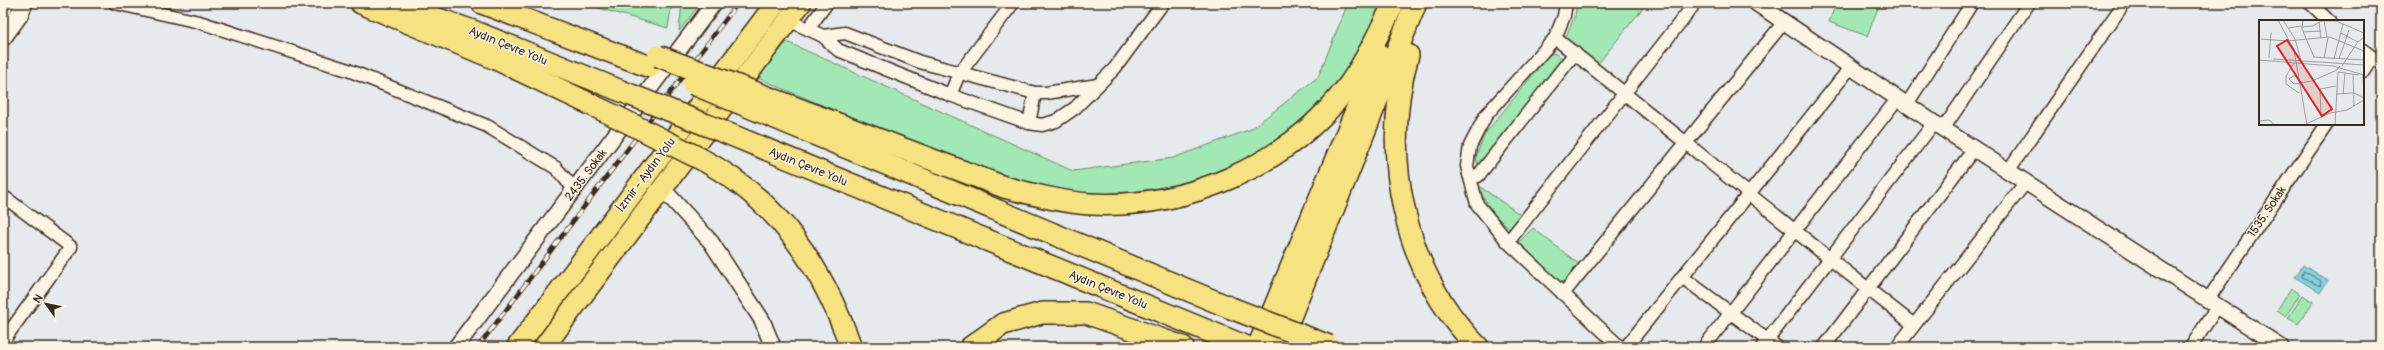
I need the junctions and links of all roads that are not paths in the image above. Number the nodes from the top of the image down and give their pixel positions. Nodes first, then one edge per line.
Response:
1 (5, 3) edge
2 (24, 3) edge
3 (116, 3) edge
4 (361, 3) edge
5 (394, 3) edge
6 (482, 3) edge
7 (523, 3) edge
8 (714, 3) edge
9 (776, 3) edge
10 (801, 3) edge
11 (827, 3) edge
12 (1013, 3) edge
13 (1163, 3) edge
14 (1395, 3) edge
15 (1416, 3) edge
16 (1422, 3) edge
17 (1566, 3) edge
18 (1693, 3) edge
19 (1756, 3) edge
20 (1972, 3) edge
21 (2029, 3) edge
22 (2124, 3) edge
23 (2310, 3) edge
24 (3, 8) edge
25 (788, 20) junction
26 (2328, 20) edge
27 (1784, 22) junction
28 (808, 29) junction
29 (823, 36) junction
30 (3, 37) edge
31 (1555, 38) junction
32 (1575, 54) junction
33 (2372, 57) edge
34 (654, 61) junction
35 (1850, 68) junction
36 (2364, 69) edge
37 (959, 74) junction
38 (1098, 85) junction
39 (1035, 93) junction
40 (1626, 93) junction
41 (950, 95) junction
42 (748, 98) junction
43 (1902, 101) junction
44 (1029, 123) junction
45 (2326, 125) edge
46 (1939, 126) junction
47 (1688, 143) junction
48 (1974, 149) junction
49 (2008, 171) junction
50 (1469, 175) junction
51 (2026, 182) junction
52 (575, 190) junction
53 (663, 190) junction
54 (1748, 195) junction
55 (3, 196) edge
56 (1793, 230) junction
57 (1508, 242) junction
58 (1830, 259) junction
59 (1682, 277) junction
60 (1868, 290) junction
61 (1563, 294) junction
62 (2212, 304) junction
63 (1730, 313) junction
64 (1914, 325) junction
65 (3, 341) edge
66 (1769, 345) edge
67 (1330, 346) edge
68 (2278, 346) edge
69 (456, 347) edge
70 (517, 347) edge
71 (544, 347) edge
72 (773, 347) edge
73 (851, 347) edge
74 (971, 347) edge
75 (1183, 347) edge
76 (1247, 347) edge
77 (1258, 347) edge
78 (1278, 347) edge
79 (1478, 347) edge
80 (1620, 347) edge
81 (1626, 347) edge
82 (1704, 347) edge
83 (1824, 347) edge
84 (1897, 347) edge
85 (2191, 347) edge

1 - 24 main road
2 - 30 main road
3 - 52 street
4 - 73 highway, bridge
5 - 76 highway, Aydın Çevre Yolu, bridge
6 - 34 highway
7 - 34 highway
8 - 52 street, 2435. Sokak
9 - 70 highway, İzmir - Aydın Yolu
10 - 25 highway, İzmir - Aydın Yolu
11 - 28 street
12 - 37 street
13 - 38 street
14 - 42 highway
14 - 77 highway
15 - 78 highway
16 - 79 highway
17 - 31 street
18 - 40 street
19 - 27 street
20 - 43 street
21 - 46 street
22 - 49 street
23 - 26 street
25 - 28 street
25 - 53 highway, İzmir - Aydın Yolu
27 - 35 street
27 - 47 street
28 - 29 street
29 - 37 street
29 - 41 street
31 - 32 street
31 - 50 street
32 - 40 street
32 - 50 street
33 - 36 street
34 - 42 highway, bridge
35 - 43 street
35 - 54 street
37 - 39 street
37 - 41 street
38 - 39 street
38 - 44 street
39 - 44 street
40 - 47 street
40 - 57 street
41 - 44 street
42 - 67 highway, bridge
43 - 46 street
43 - 56 street
45 - 62 street, 1535. Sokak
46 - 48 street
46 - 58 street
47 - 54 street
47 - 61 street
48 - 49 street
48 - 60 street
49 - 51 street
50 - 57 street
51 - 62 street
51 - 64 street
52 - 69 street, 2435. Sokak
53 - 71 highway, İzmir - Aydın Yolu
53 - 72 street
54 - 56 street
54 - 59 street
55 - 65 street
56 - 58 street
56 - 63 street
57 - 61 street
58 - 60 street
58 - 66 street
59 - 63 street
59 - 81 street
60 - 64 street
60 - 83 street
61 - 80 street
62 - 68 street
62 - 85 street, 1535. Sokak
63 - 66 street
63 - 82 street
64 - 84 street
74 - 75 highway

